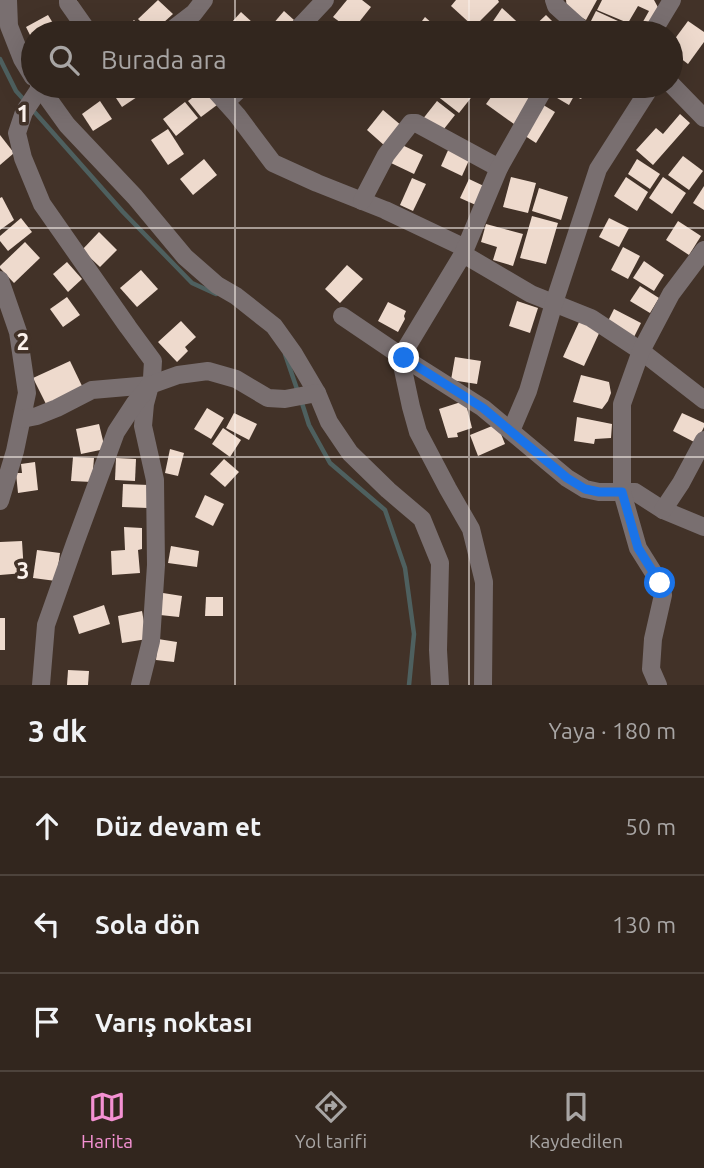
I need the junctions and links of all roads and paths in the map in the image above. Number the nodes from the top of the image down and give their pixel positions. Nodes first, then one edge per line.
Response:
1 (8, 0) edge
2 (204, 0) edge
3 (325, 0) edge
4 (554, 0) edge
5 (672, 0) edge
6 (65, 1) edge
7 (80, 21) edge
8 (184, 21) edge
9 (305, 21) edge
10 (573, 21) edge
11 (659, 21) edge
12 (21, 56) edge
13 (683, 97) edge
14 (30, 98) edge
15 (47, 98) edge
16 (222, 98) edge
17 (230, 98) edge
18 (539, 98) edge
19 (643, 98) edge
20 (226, 102) junction
21 (704, 118) edge
22 (499, 168) junction
23 (362, 201) junction
24 (704, 250) edge
25 (464, 251) junction
26 (0, 280) edge
27 (554, 303) junction
28 (342, 316) dead end
29 (641, 352) junction
30 (404, 358) junction
31 (150, 385) junction
32 (313, 393) junction
33 (704, 400) edge
34 (22, 419) junction
35 (511, 431) junction
36 (704, 440) edge
37 (8, 453) edge
38 (622, 492) junction
39 (0, 501) edge
40 (663, 510) junction
41 (704, 527) edge
42 (41, 685) edge
43 (141, 685) edge
44 (440, 685) edge
45 (483, 685) edge
46 (658, 685) edge

1 - 12 street
2 - 8 street
3 - 9 street
4 - 10 street
5 - 11 street
6 - 7 street
13 - 21 street
14 - 31 street
15 - 32 street
16 - 20 street
17 - 20 street
18 - 22 street
19 - 27 street
20 - 23 street
22 - 23 street
22 - 25 street
23 - 25 street
24 - 29 street
25 - 27 street
25 - 30 street
26 - 34 street
27 - 29 street
27 - 35 street
28 - 30 street
29 - 33 street
29 - 38 street
30 - 35 street
30 - 45 street
31 - 32 street
31 - 34 street
31 - 42 street
31 - 43 street
32 - 44 street
34 - 37 street
35 - 38 street
36 - 40 street
37 - 39 street
38 - 40 street
38 - 46 street
40 - 41 street

